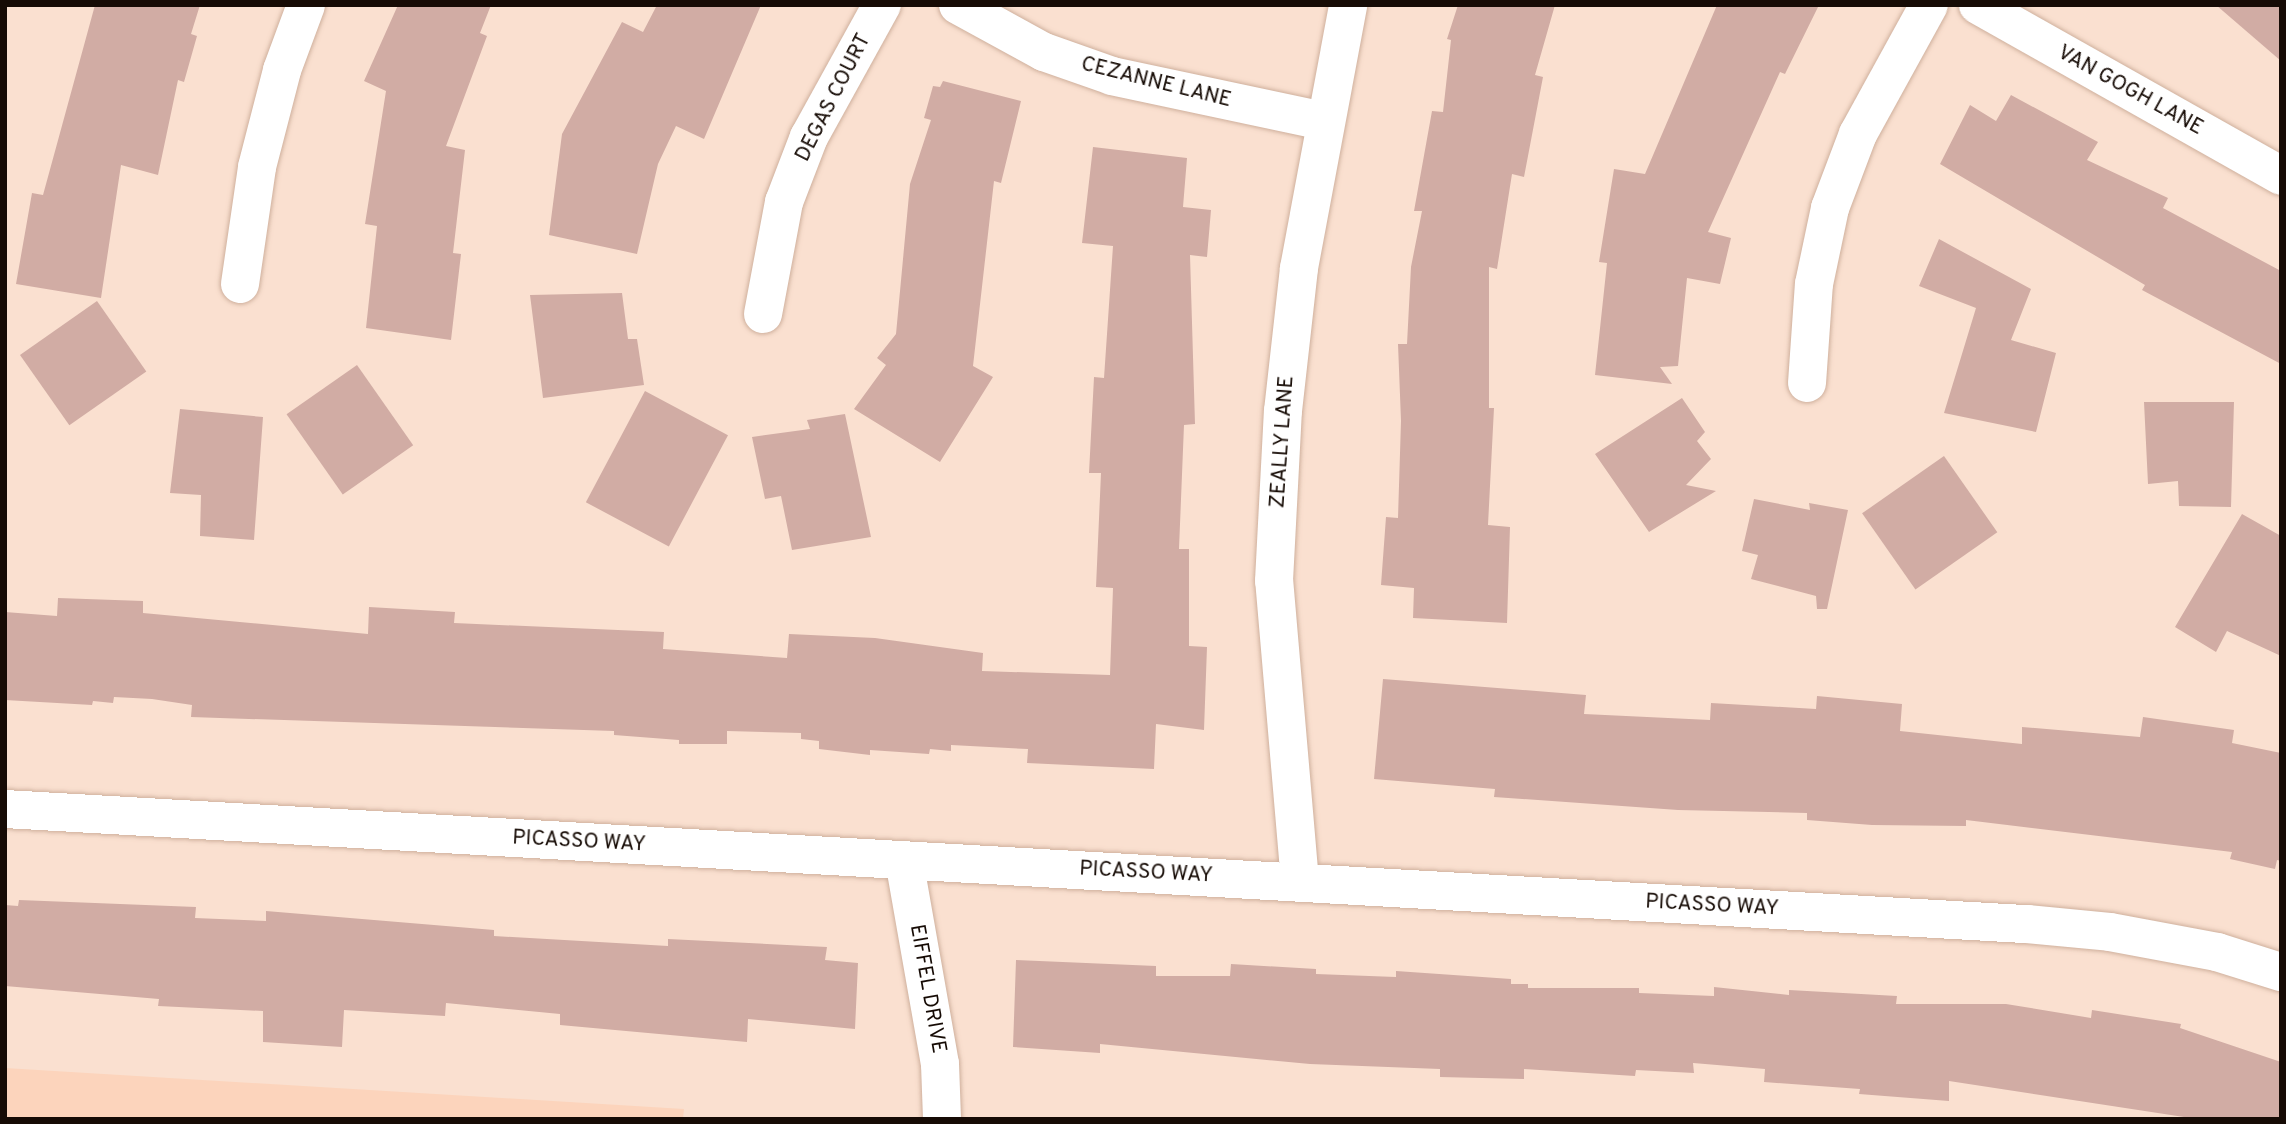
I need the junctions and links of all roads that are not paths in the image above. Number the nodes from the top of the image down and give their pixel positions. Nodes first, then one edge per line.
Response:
1 (306, 5) edge
2 (882, 5) edge
3 (958, 5) edge
4 (1348, 5) edge
5 (1930, 5) edge
6 (1979, 5) edge
7 (1324, 121) junction
8 (2281, 176) edge
9 (240, 284) dead end
10 (763, 314) dead end
11 (1807, 383) dead end
12 (5, 809) edge
13 (904, 860) junction
14 (1300, 882) junction
15 (2281, 972) edge
16 (942, 1119) edge

1 - 9 street
2 - 10 street, DEGAS COURT
3 - 7 street, CEZANNE LANE
4 - 7 street, ZEALLY LANE
5 - 11 street
6 - 8 street, VAN GOGH LANE
7 - 14 street, ZEALLY LANE
12 - 13 street, PICASSO WAY
13 - 14 street, PICASSO WAY
13 - 16 street, EIFFEL DRIVE
14 - 15 street, PICASSO WAY

